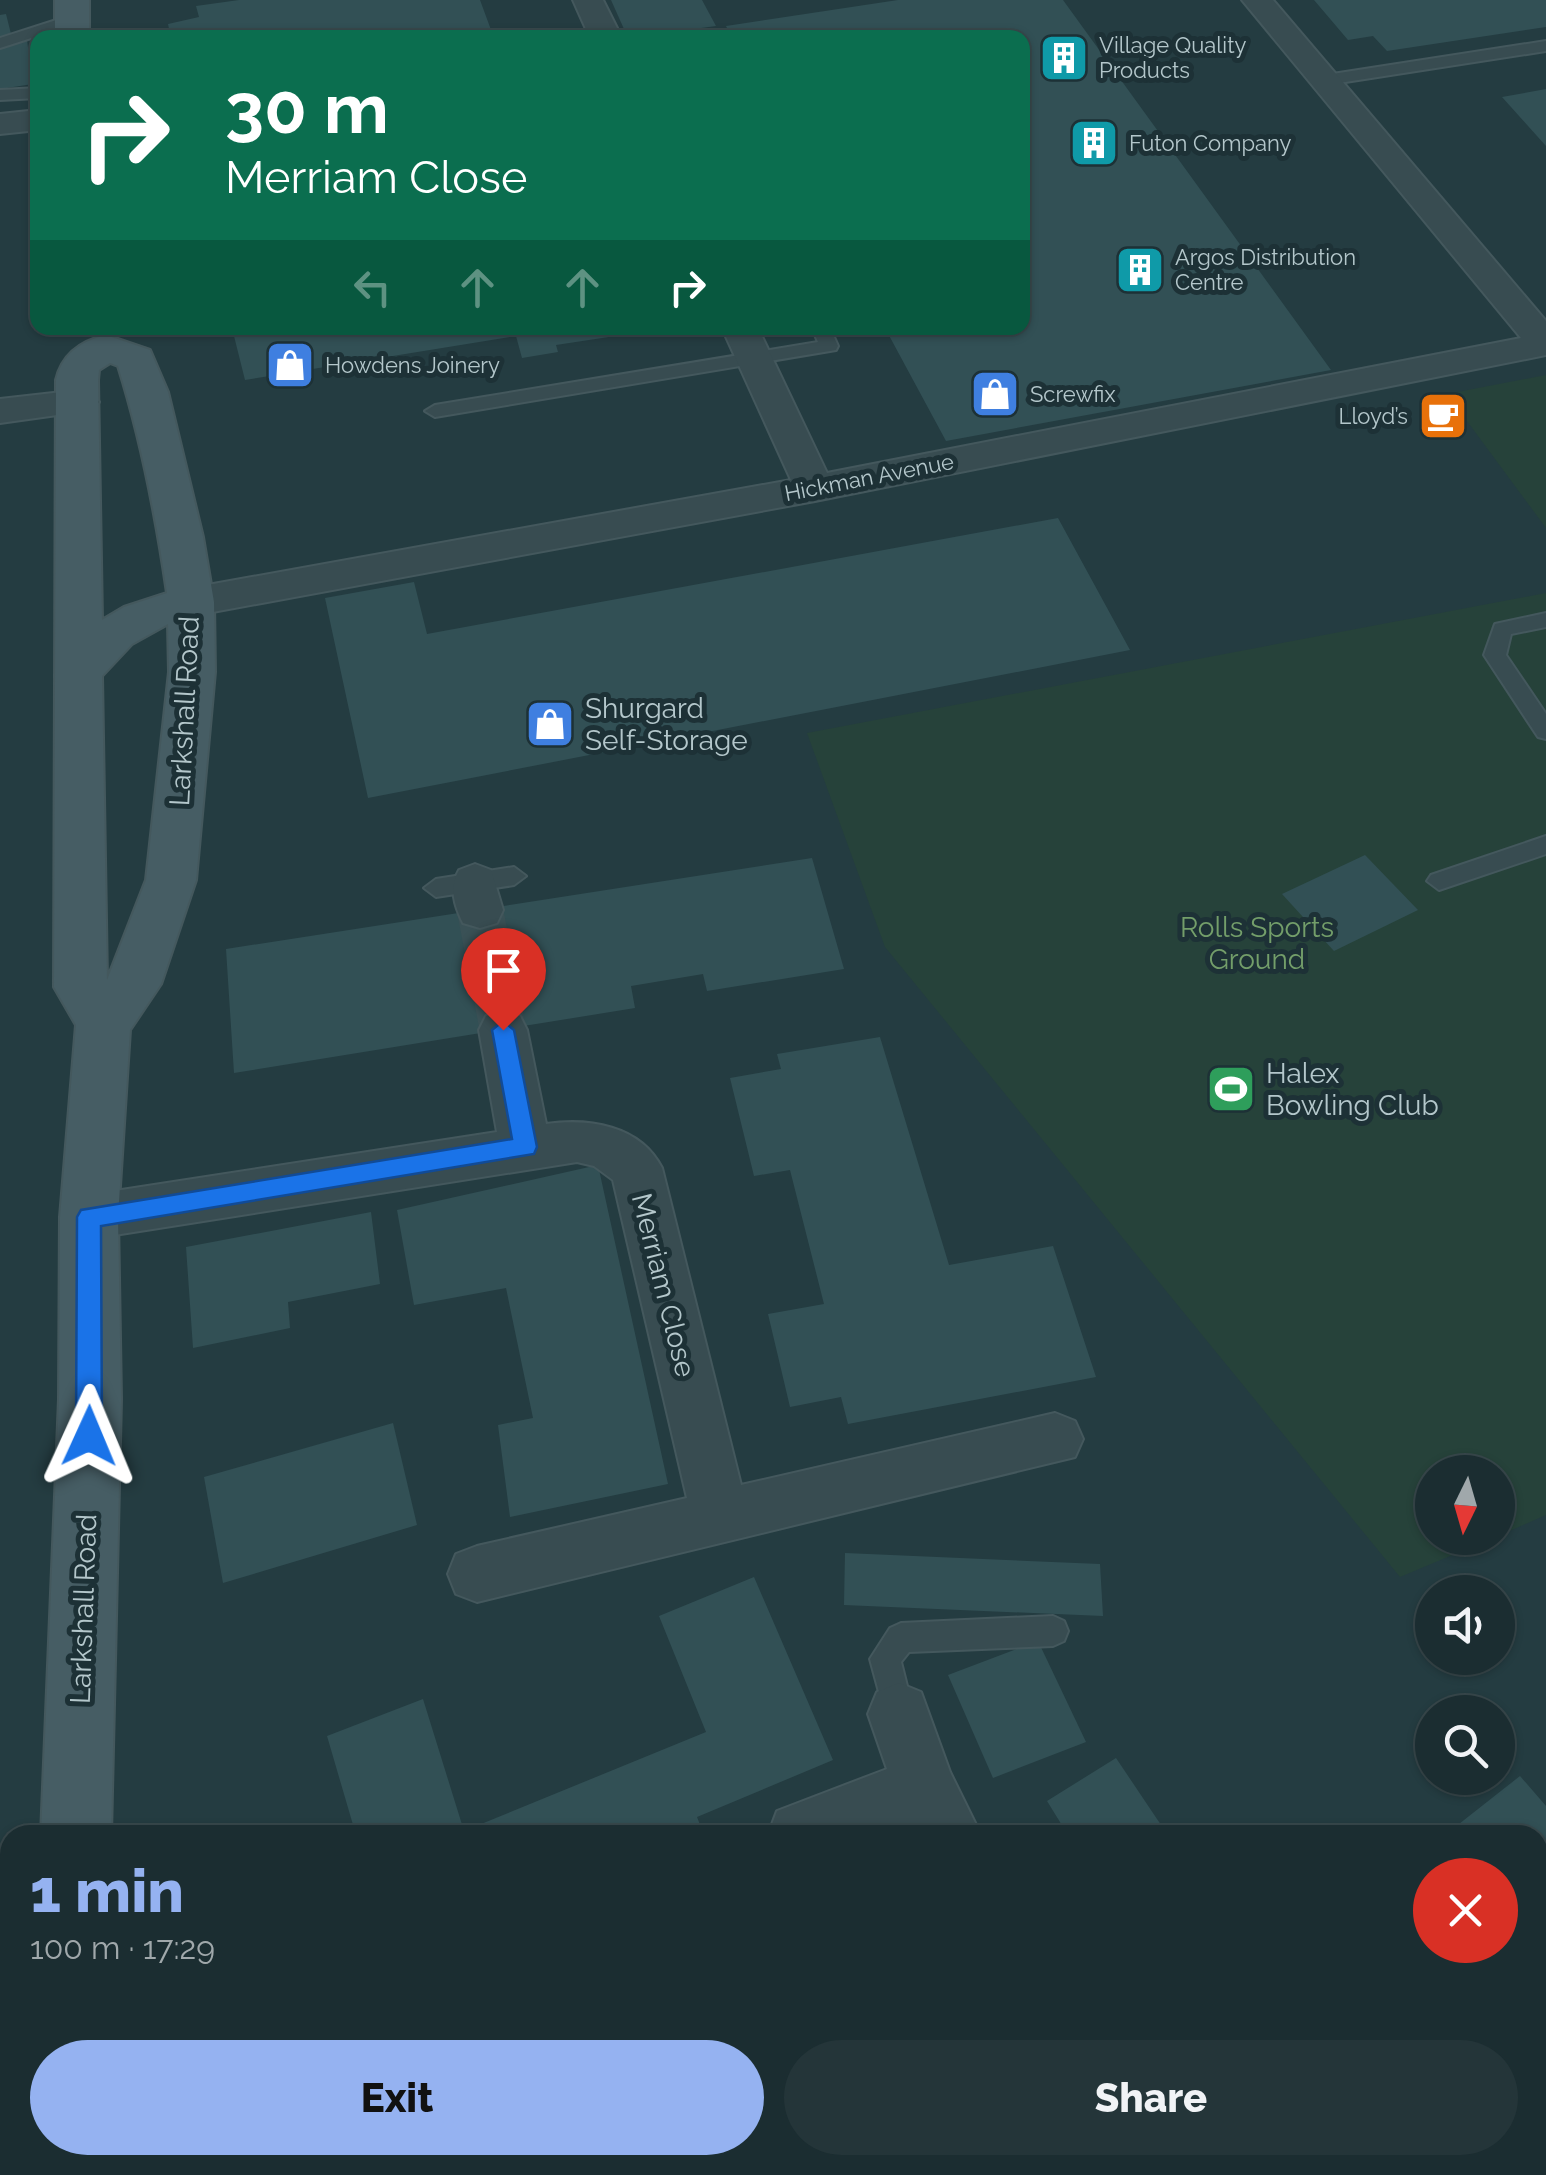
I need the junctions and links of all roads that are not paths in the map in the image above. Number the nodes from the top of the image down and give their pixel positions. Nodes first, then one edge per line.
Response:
1 (588, 0) edge
2 (1257, 0) edge
3 (72, 19) edge
4 (39, 30) edge
5 (602, 30) edge
6 (30, 33) edge
7 (0, 43) edge
8 (1546, 46) edge
9 (1326, 80) junction
10 (30, 93) edge
11 (0, 95) edge
12 (30, 121) edge
13 (0, 124) edge
14 (824, 335) edge
15 (105, 338) edge
16 (1544, 338) edge
17 (748, 343) edge
18 (148, 392) junction
19 (80, 402) junction
20 (0, 411) edge
21 (435, 411) dead end
22 (814, 488) junction
23 (190, 602) junction
24 (1546, 620) edge
25 (80, 672) junction
26 (1546, 731) edge
27 (1546, 845) edge
28 (1438, 881) dead end
29 (103, 1024) junction
30 (503, 1030) tunnel mouth
31 (526, 1147) junction
32 (89, 1217) junction
33 (1055, 1439) dead end
34 (720, 1517) junction
35 (477, 1574) dead end
36 (1053, 1632) dead end
37 (900, 1714) joint
38 (937, 1810) edge
39 (76, 1825) edge
40 (847, 1825) edge

1 - 5 street
2 - 9 street, Hickman Avenue
3 - 4 lane
6 - 7 lane
8 - 9 lane
9 - 16 street, Hickman Avenue
10 - 11 lane
12 - 13 street
14 - 17 lane
15 - 18 main road, Larkshall Road
15 - 19 main road, Larkshall Road
16 - 22 street, Hickman Avenue
17 - 21 lane
17 - 22 street
18 - 19 main road
18 - 23 main road, Larkshall Road
19 - 20 street
19 - 25 main road, Larkshall Road
22 - 23 street, Hickman Avenue
23 - 25 main road
23 - 29 main road, Larkshall Road
24 - 26 lane
25 - 29 main road, Larkshall Road
27 - 28 lane
29 - 32 main road, Larkshall Road
30 - 31 street
31 - 32 street, Merriam Close
31 - 34 street, Merriam Close
32 - 39 main road, Larkshall Road
33 - 34 street
34 - 35 street
36 - 37 lane
37 - 38 street
38 - 40 street

